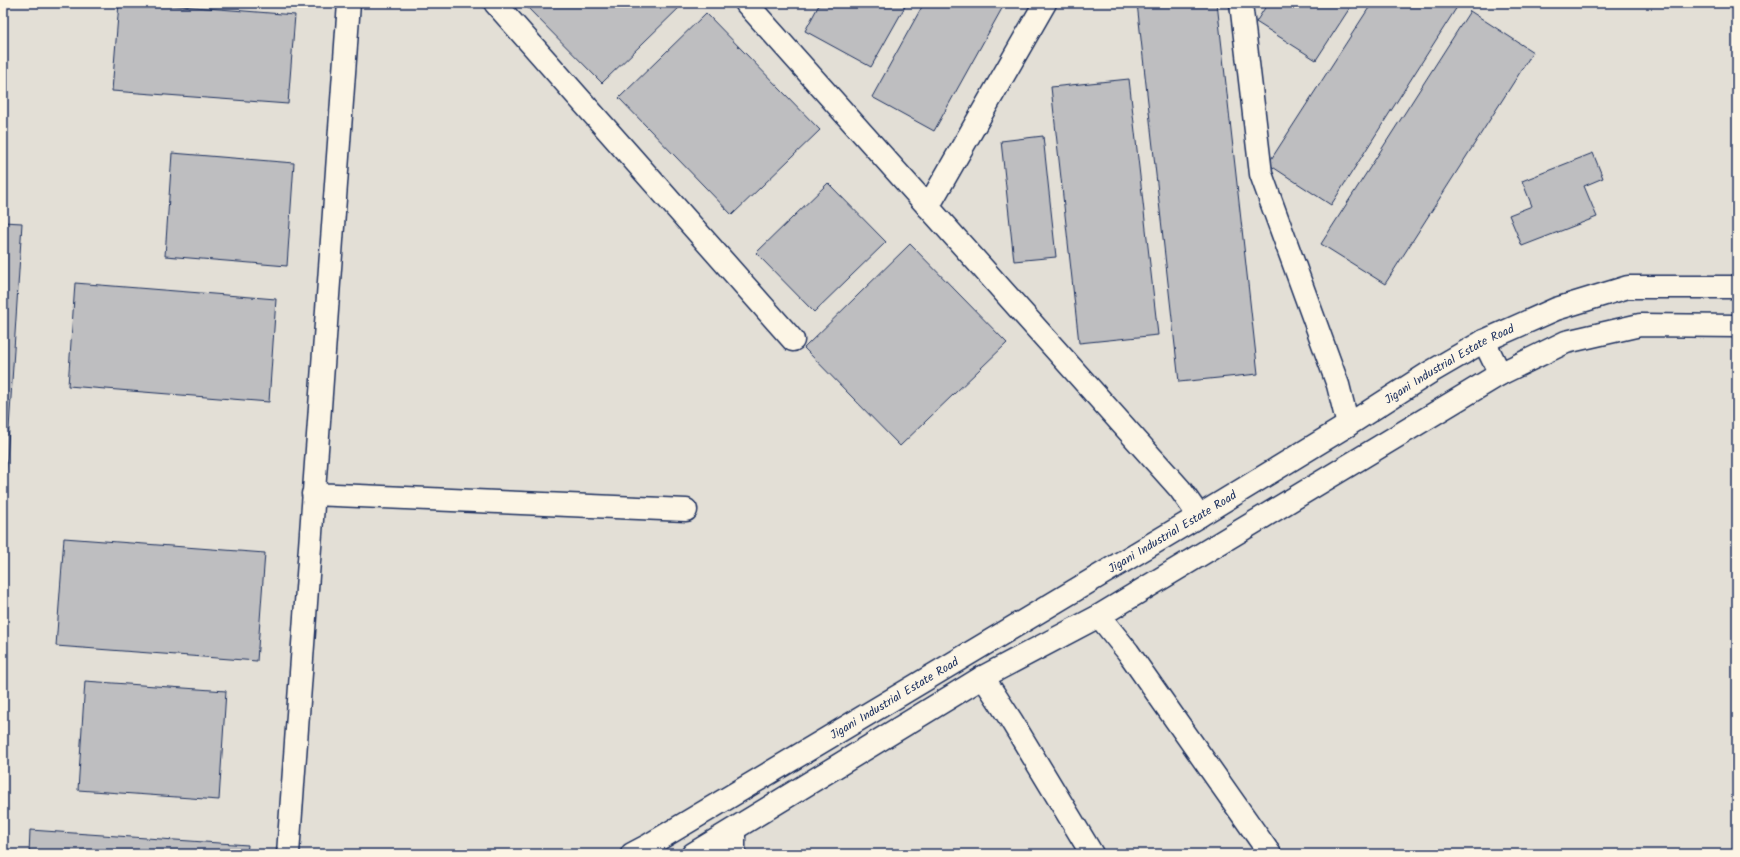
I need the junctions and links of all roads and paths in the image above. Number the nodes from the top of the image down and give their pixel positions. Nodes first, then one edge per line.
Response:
1 (349, 3) edge
2 (495, 3) edge
3 (746, 3) edge
4 (1045, 3) edge
5 (1241, 3) edge
6 (928, 206) junction
7 (1737, 287) edge
8 (1737, 326) edge
9 (793, 340) dead end
10 (1484, 340) junction
11 (1500, 374) junction
12 (1348, 425) junction
13 (313, 494) junction
14 (686, 510) dead end
15 (1198, 516) junction
16 (1100, 616) junction
17 (983, 677) junction
18 (734, 830) junction
19 (288, 854) edge
20 (632, 854) edge
21 (694, 854) edge
22 (734, 854) edge
23 (1092, 854) edge
24 (1270, 854) edge

1 - 13 main road
2 - 9 main road
3 - 6 main road
4 - 6 main road
5 - 12 main road
6 - 15 main road
7 - 10 main road, Jigani Industrial Estate Road
8 - 11 main road
10 - 11 main road
10 - 12 main road, Jigani Industrial Estate Road
11 - 16 main road
12 - 15 main road, Jigani Industrial Estate Road
13 - 14 main road
13 - 19 main road
15 - 20 main road, Jigani Industrial Estate Road
16 - 17 main road
16 - 24 main road
17 - 18 main road
17 - 23 main road
18 - 21 main road
18 - 22 main road

